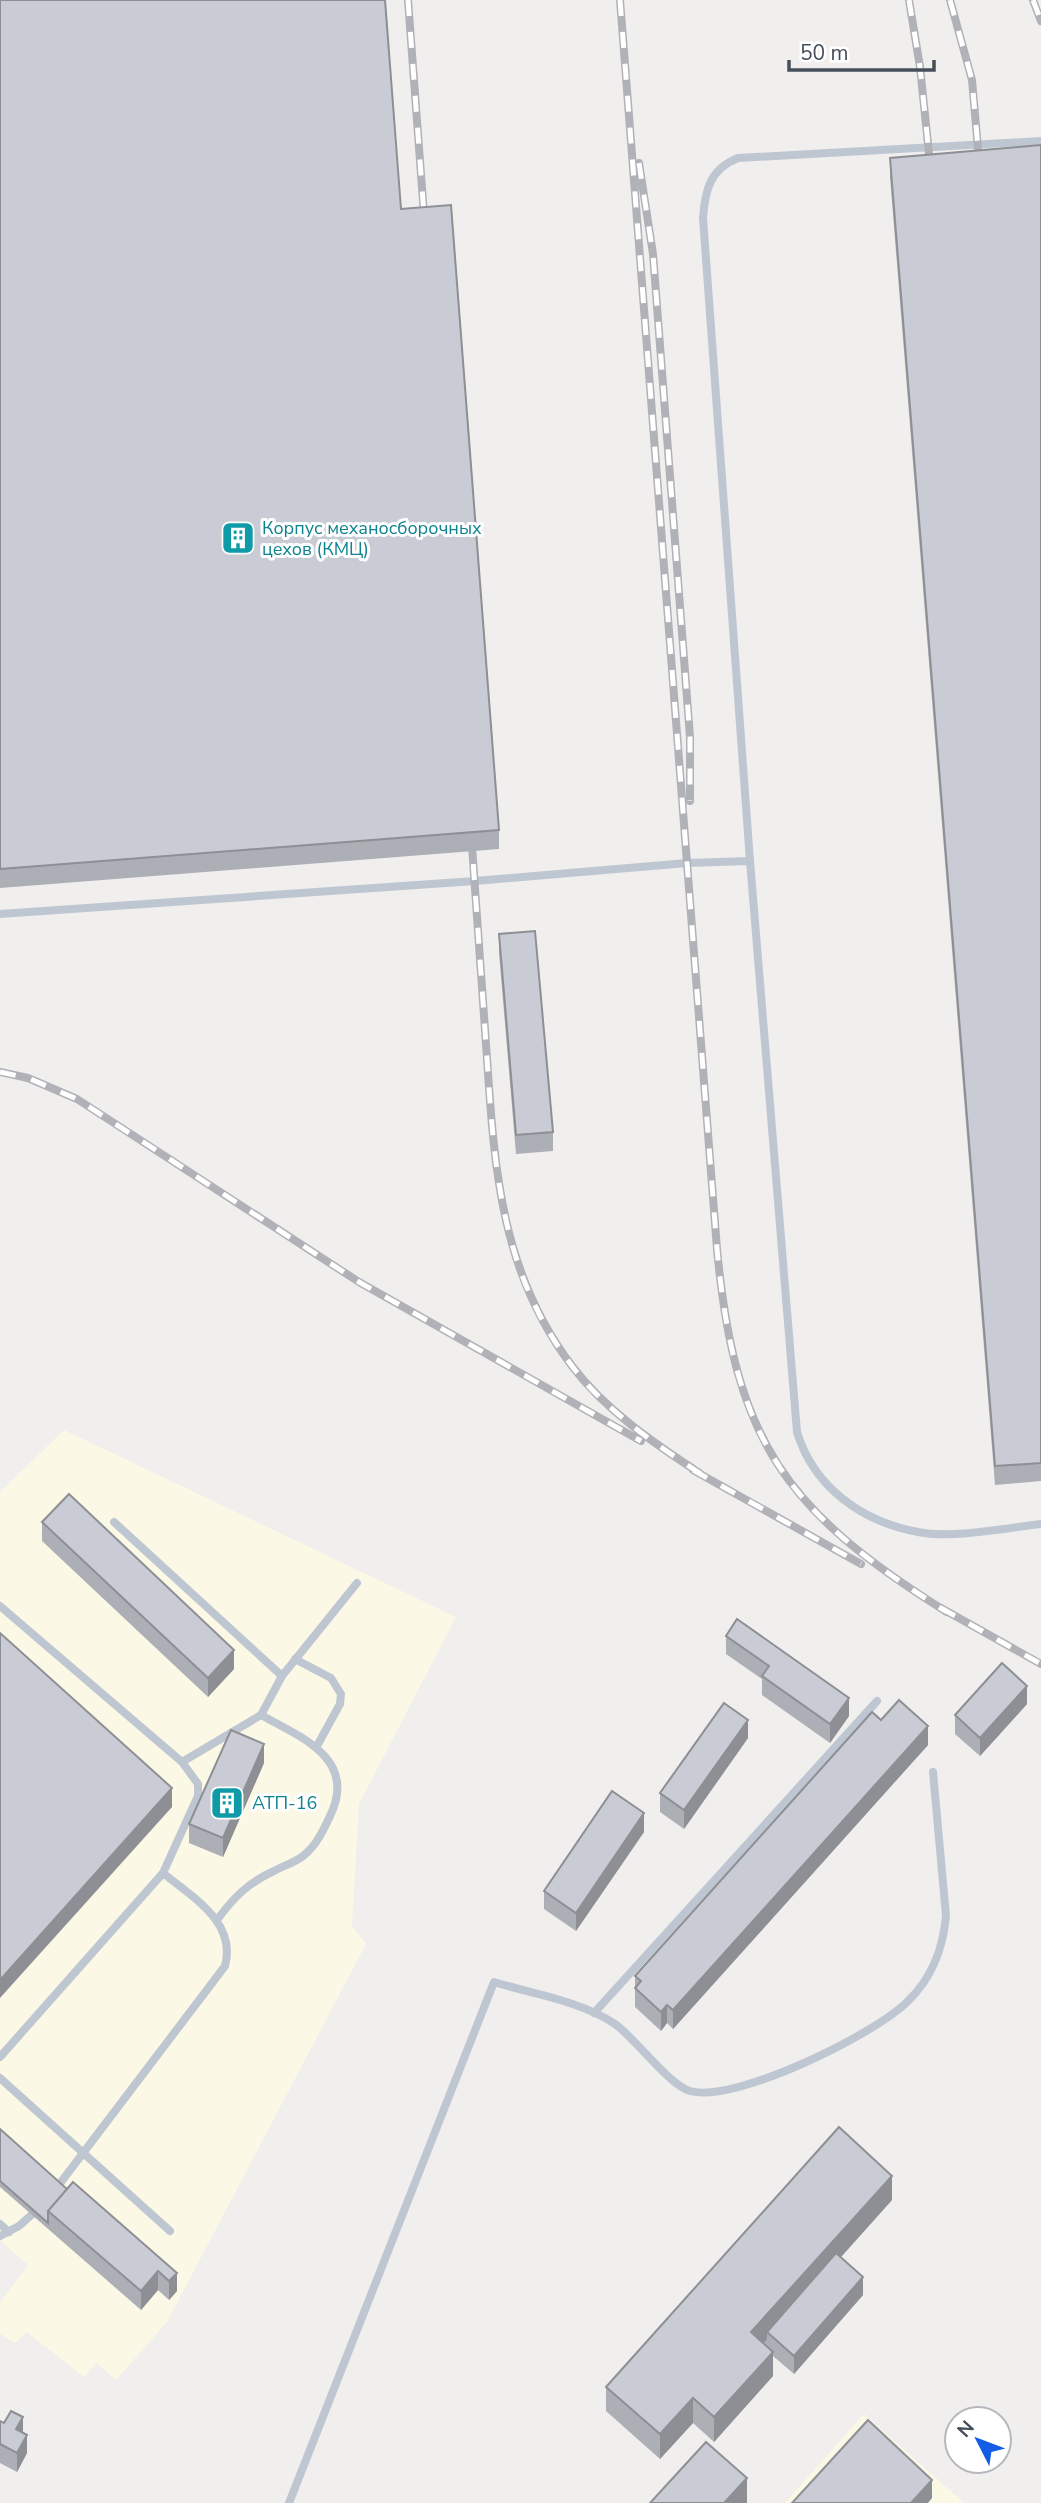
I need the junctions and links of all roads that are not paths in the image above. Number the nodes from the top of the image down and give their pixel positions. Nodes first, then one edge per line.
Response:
1 (1041, 141) edge
2 (750, 861) junction
3 (0, 914) edge
4 (114, 1522) dead end
5 (1041, 1524) edge
6 (357, 1583) dead end
7 (0, 1606) edge
8 (295, 1659) junction
9 (282, 1676) junction
10 (877, 1701) dead end
11 (261, 1714) junction
12 (317, 1746) junction
13 (182, 1762) junction
14 (933, 1772) dead end
15 (163, 1873) junction
16 (217, 1920) junction
17 (594, 2013) junction
18 (0, 2057) edge
19 (0, 2078) edge
20 (83, 2155) junction
21 (0, 2224) edge
22 (9, 2231) junction
23 (170, 2231) dead end
24 (0, 2236) edge
25 (289, 2503) edge

1 - 2 lane
2 - 3 lane
2 - 5 lane
4 - 9 lane
6 - 8 lane
7 - 13 lane
8 - 9 lane
8 - 12 lane
9 - 11 lane
10 - 17 lane
11 - 12 lane
11 - 13 lane
12 - 16 lane
13 - 15 lane
14 - 17 lane
15 - 16 lane
15 - 18 lane
16 - 20 lane
17 - 25 lane
19 - 20 lane
20 - 22 lane
20 - 23 lane
21 - 22 lane
22 - 24 lane

